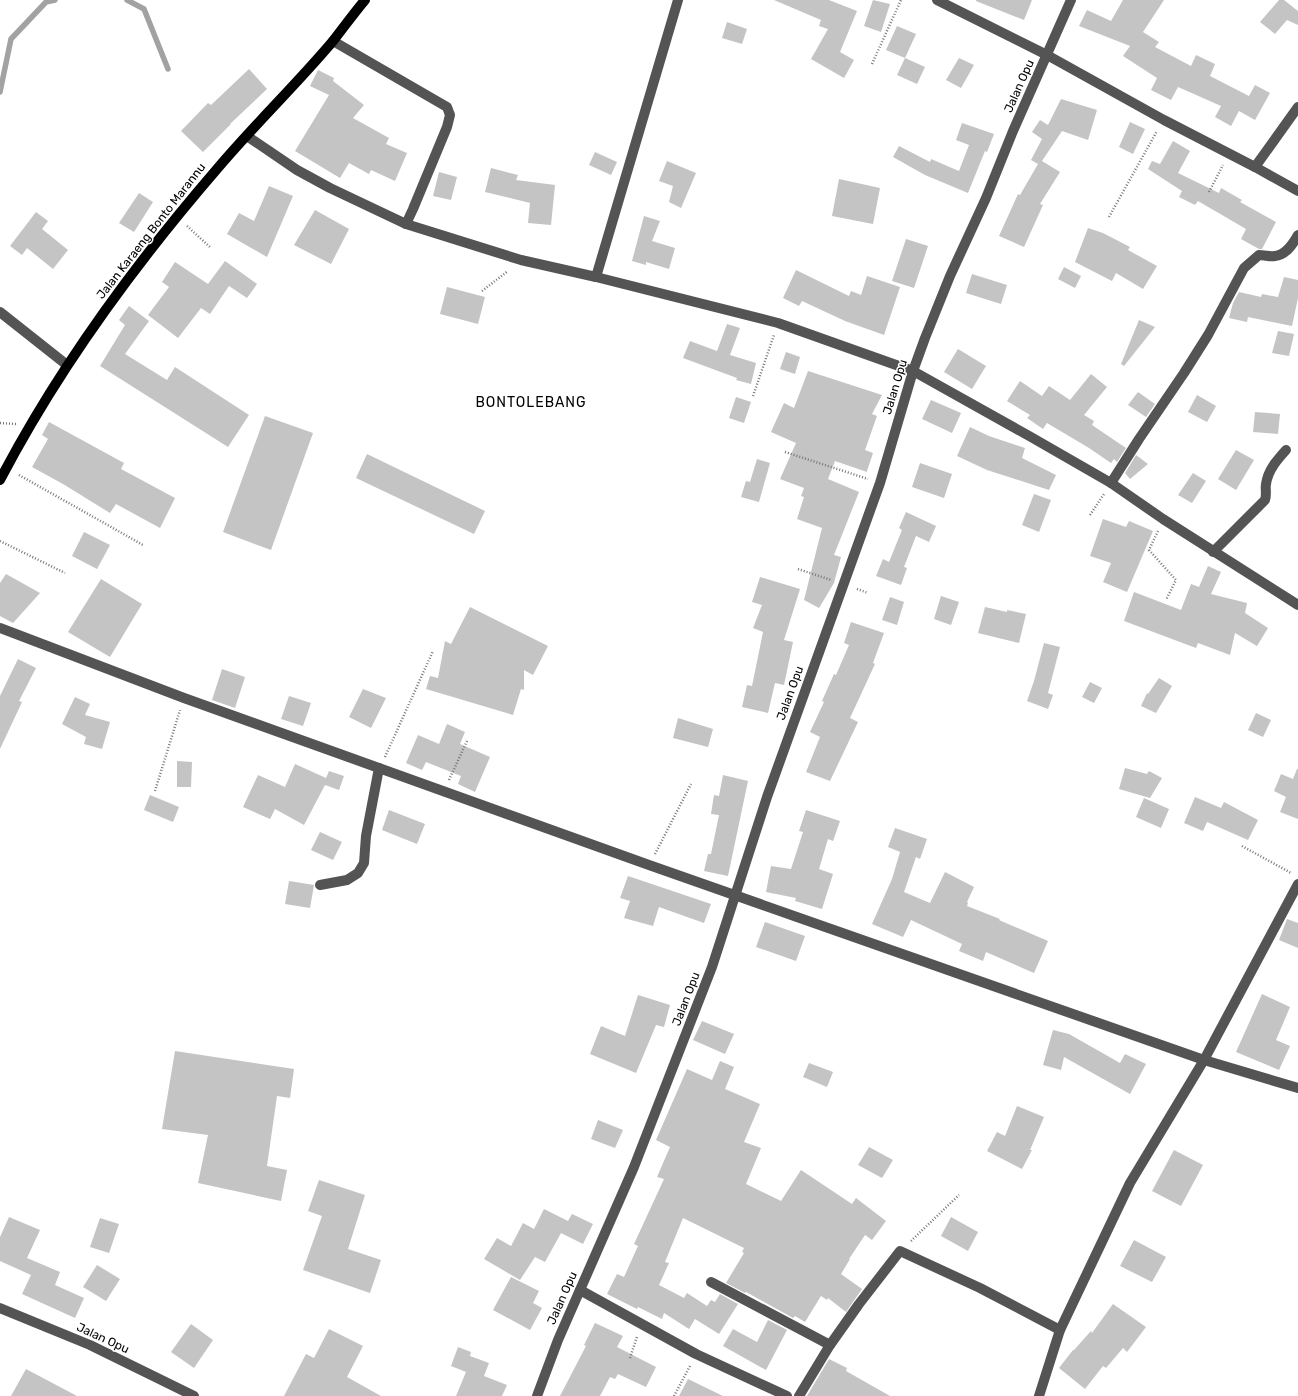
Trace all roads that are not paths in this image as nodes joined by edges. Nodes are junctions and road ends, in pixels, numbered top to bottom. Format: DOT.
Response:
graph roads {
  1 [pos="365,0"];
  2 [pos="678,0"];
  3 [pos="937,0"];
  4 [pos="1071,0"];
  5 [pos="333,41"];
  6 [pos="1047,54"];
  7 [pos="1298,107"];
  8 [pos="247,136"];
  9 [pos="1255,167"];
  10 [pos="1298,191"];
  11 [pos="406,224"];
  12 [pos="1298,235"];
  13 [pos="596,277"];
  14 [pos="0,312"];
  15 [pos="68,365"];
  16 [pos="913,371"];
  17 [pos="1286,450"];
  18 [pos="0,480"];
  19 [pos="1111,483"];
  20 [pos="1213,552"];
  21 [pos="1298,605"];
  22 [pos="0,628"];
  23 [pos="379,768"];
  24 [pos="1298,884"];
  25 [pos="320,885"];
  26 [pos="736,894"];
  27 [pos="1204,1060"];
  28 [pos="1298,1088"];
  29 [pos="711,1282"];
  30 [pos="580,1290"];
  31 [pos="0,1308"];
  32 [pos="1060,1330"];
  33 [pos="830,1345"];
  34 [pos="194,1396"];
  35 [pos="537,1396"];
  36 [pos="787,1396"];
  37 [pos="799,1396"];
  38 [pos="1039,1396"];
  1 -- 5 [label="main road, Jalan Karaeng Bonto Marannu"];
  2 -- 13 [label="street"];
  3 -- 6 [label="street"];
  4 -- 6 [label="street, Jalan Opu"];
  5 -- 8 [label="main road, Jalan Karaeng Bonto Marannu"];
  5 -- 11 [label="street"];
  6 -- 9 [label="street"];
  6 -- 16 [label="street, Jalan Opu"];
  7 -- 9 [label="street"];
  8 -- 11 [label="street"];
  8 -- 15 [label="main road, Jalan Karaeng Bonto Marannu"];
  9 -- 10 [label="street"];
  11 -- 13 [label="street"];
  12 -- 19 [label="street"];
  13 -- 16 [label="street"];
  14 -- 15 [label="street"];
  15 -- 18 [label="main road, Jalan Karaeng Bonto Marannu"];
  16 -- 19 [label="street"];
  16 -- 26 [label="street, Jalan Opu"];
  17 -- 20 [label="street"];
  19 -- 20 [label="street"];
  20 -- 21 [label="street"];
  22 -- 23 [label="street"];
  23 -- 25 [label="street"];
  23 -- 26 [label="street"];
  24 -- 27 [label="street"];
  26 -- 27 [label="street"];
  26 -- 30 [label="street, Jalan Opu"];
  27 -- 28 [label="street"];
  27 -- 32 [label="street"];
  29 -- 33 [label="street"];
  30 -- 35 [label="street, Jalan Opu"];
  30 -- 36 [label="street"];
  31 -- 34 [label="street, Jalan Opu"];
  32 -- 33 [label="street"];
  32 -- 38 [label="street"];
  33 -- 37 [label="street"];
}
